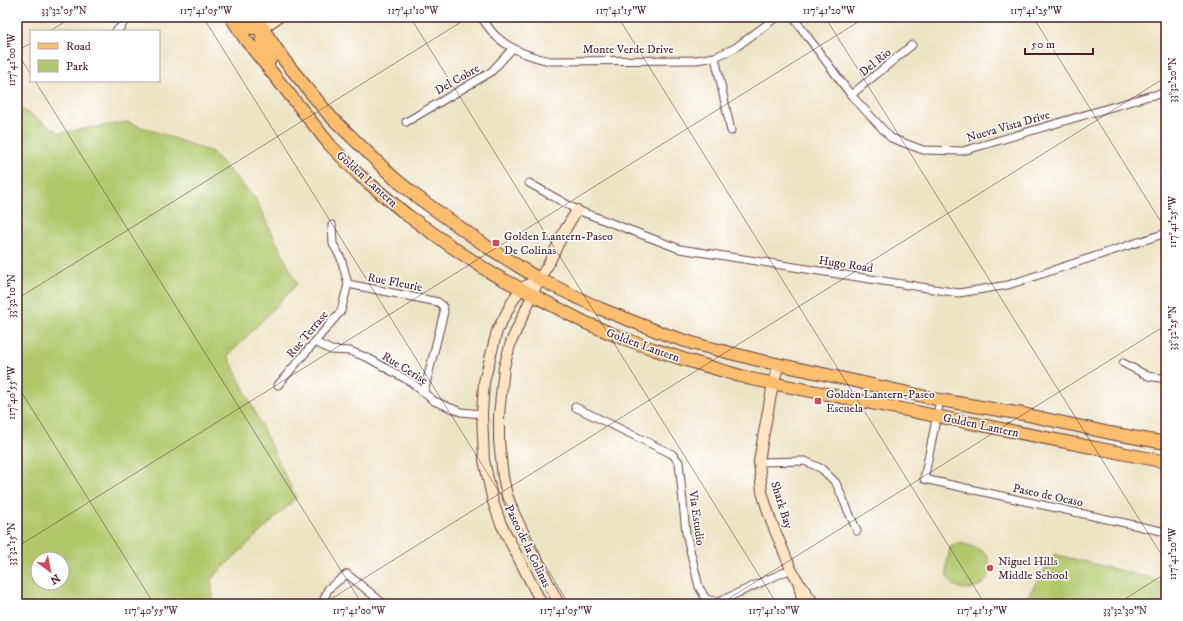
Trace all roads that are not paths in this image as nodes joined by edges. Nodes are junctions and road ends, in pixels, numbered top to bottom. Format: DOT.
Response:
graph roads {
  1 [pos="125,17"];
  2 [pos="231,17"];
  3 [pos="240,17"];
  4 [pos="255,17"];
  5 [pos="279,17"];
  6 [pos="482,17"];
  7 [pos="777,17"];
  8 [pos="793,17"];
  9 [pos="263,28"];
  10 [pos="117,30"];
  11 [pos="912,46"];
  12 [pos="513,48"];
  13 [pos="715,57"];
  14 [pos="1166,93"];
  15 [pos="851,95"];
  16 [pos="297,103"];
  17 [pos="406,122"];
  18 [pos="731,131"];
  19 [pos="530,182"];
  20 [pos="577,210"];
  21 [pos="332,225"];
  22 [pos="1166,233"];
  23 [pos="539,279"];
  24 [pos="348,284"];
  25 [pos="520,289"];
  26 [pos="532,296"];
  27 [pos="315,342"];
  28 [pos="1123,363"];
  29 [pos="779,364"];
  30 [pos="1166,379"];
  31 [pos="773,384"];
  32 [pos="278,385"];
  33 [pos="424,392"];
  34 [pos="940,400"];
  35 [pos="575,407"];
  36 [pos="482,414"];
  37 [pos="499,415"];
  38 [pos="936,415"];
  39 [pos="1166,442"];
  40 [pos="1166,454"];
  41 [pos="1131,455"];
  42 [pos="759,462"];
  43 [pos="1166,462"];
  44 [pos="857,531"];
  45 [pos="1166,532"];
  46 [pos="791,569"];
  47 [pos="799,583"];
  48 [pos="322,604"];
  49 [pos="384,604"];
  50 [pos="542,604"];
  51 [pos="559,604"];
  52 [pos="803,604"];
  53 [pos="813,604"];
  1 -- 10 [label="street"];
  2 -- 16 [label="main road, Golden Lantern"];
  3 -- 9 [label="main road"];
  4 -- 9 [label="main road, Golden Lantern"];
  5 -- 9 [label="main road"];
  6 -- 12 [label="street, Monte Verde Drive"];
  7 -- 13 [label="street, Monte Verde Drive"];
  8 -- 15 [label="street, Nueva Vista Drive"];
  9 -- 16 [label="main road"];
  9 -- 23 [label="main road, Golden Lantern"];
  11 -- 15 [label="street, Del Rio"];
  12 -- 13 [label="street, Monte Verde Drive"];
  12 -- 17 [label="street, Del Cobre"];
  13 -- 18 [label="street"];
  14 -- 15 [label="street, Nueva Vista Drive"];
  16 -- 25 [label="main road, Golden Lantern"];
  19 -- 20 [label="street, Hugo Road"];
  20 -- 22 [label="street, Hugo Road"];
  20 -- 23 [label="main road, Paseo de la Colinas"];
  21 -- 24 [label="street, Rue Terrase"];
  23 -- 25 [label="main road, Paseo de la Colinas"];
  23 -- 26 [label="main road, Paseo de la Colinas"];
  23 -- 29 [label="main road, Golden Lantern"];
  24 -- 27 [label="street, Rue Terrase"];
  24 -- 33 [label="street, Rue Fleurie"];
  25 -- 26 [label="main road, Golden Lantern"];
  25 -- 36 [label="main road, Paseo de la Colinas"];
  26 -- 31 [label="main road, Golden Lantern"];
  26 -- 37 [label="main road, Paseo de la Colinas"];
  27 -- 32 [label="street, Rue Terrase"];
  27 -- 33 [label="street, Rue Cerise"];
  28 -- 30 [label="street"];
  29 -- 31 [label="main road, Shark Bay"];
  29 -- 34 [label="main road, Golden Lantern"];
  31 -- 38 [label="main road, Golden Lantern"];
  31 -- 42 [label="main road, Shark Bay"];
  33 -- 36 [label="street, Rue Cerise"];
  34 -- 38 [label="street"];
  34 -- 39 [label="main road, Golden Lantern"];
  35 -- 46 [label="street, Via Estudio"];
  36 -- 37 [label="main road"];
  36 -- 50 [label="main road, Paseo de la Colinas"];
  37 -- 51 [label="main road, Paseo de la Colinas"];
  38 -- 41 [label="main road, Golden Lantern"];
  38 -- 45 [label="street, Paseo de Ocaso"];
  40 -- 41 [label="main road"];
  41 -- 43 [label="main road, Golden Lantern"];
  42 -- 44 [label="street"];
  42 -- 46 [label="main road, Shark Bay"];
  46 -- 47 [label="main road, Shark Bay"];
  47 -- 52 [label="main road"];
  47 -- 53 [label="main road"];
  48 -- 49 [label="street"];
}
